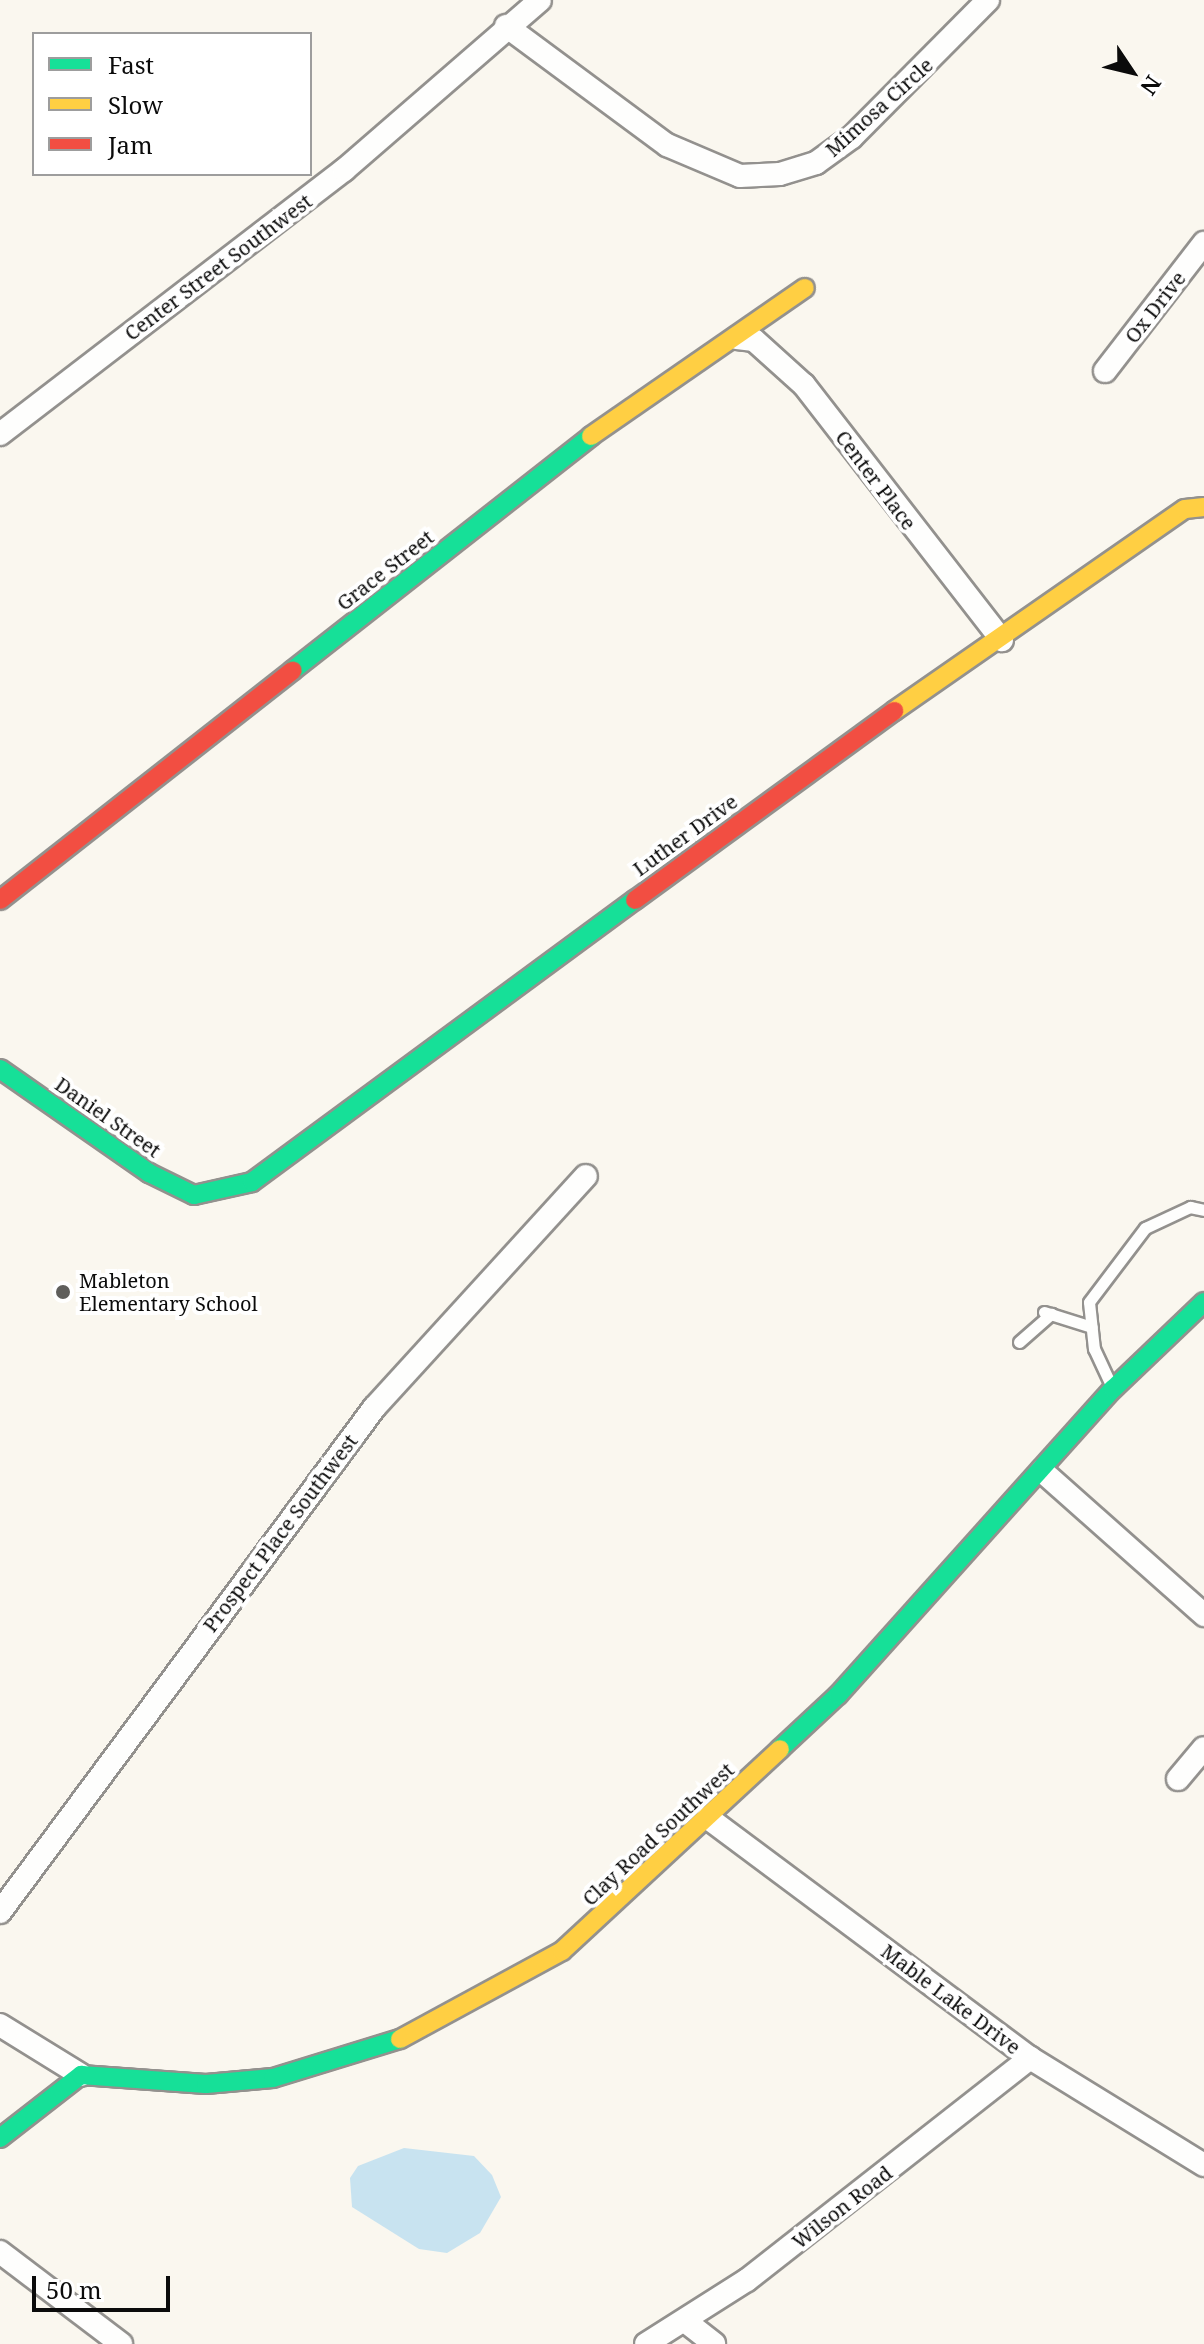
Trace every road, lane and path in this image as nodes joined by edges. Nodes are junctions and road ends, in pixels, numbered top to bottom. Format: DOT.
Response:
graph roads {
  1 [pos="540,0"];
  2 [pos="988,0"];
  3 [pos="506,26"];
  4 [pos="1204,243"];
  5 [pos="805,288"];
  6 [pos="737,338"];
  7 [pos="1105,371"];
  8 [pos="0,434"];
  9 [pos="1204,507"];
  10 [pos="1002,640"];
  11 [pos="0,900"];
  12 [pos="0,1069"];
  13 [pos="586,1176"];
  14 [pos="194,1195"];
  15 [pos="1204,1210"];
  16 [pos="1204,1302"];
  17 [pos="1092,1327"];
  18 [pos="1019,1342"];
  19 [pos="1113,1389"];
  20 [pos="1042,1471"];
  21 [pos="1204,1615"];
  22 [pos="1204,1748"];
  23 [pos="1178,1779"];
  24 [pos="708,1818"];
  25 [pos="0,1912"];
  26 [pos="0,2025"];
  27 [pos="1030,2058"];
  28 [pos="81,2075"];
  29 [pos="0,2138"];
  30 [pos="1204,2165"];
  31 [pos="0,2252"];
  32 [pos="685,2321"];
  33 [pos="121,2344"];
  34 [pos="646,2344"];
  35 [pos="714,2344"];
  1 -- 3 [label="street, Center Street Southwest"];
  2 -- 3 [label="street, Mimosa Circle"];
  3 -- 8 [label="street, Center Street Southwest"];
  4 -- 7 [label="street, Ox Drive"];
  5 -- 6 [label="street, Grace Street"];
  6 -- 10 [label="street, Center Place"];
  6 -- 11 [label="street, Grace Street"];
  9 -- 10 [label="street, Luther Drive"];
  10 -- 14 [label="street, Luther Drive"];
  12 -- 14 [label="street, Daniel Street"];
  13 -- 25 [label="street, Prospect Place Southwest"];
  15 -- 17 [label="lane"];
  16 -- 19 [label="street, Clay Road Southwest"];
  17 -- 18 [label="lane"];
  17 -- 19 [label="lane"];
  19 -- 20 [label="street, Clay Road Southwest"];
  20 -- 21 [label="street"];
  20 -- 24 [label="street, Clay Road Southwest"];
  22 -- 23 [label="street"];
  24 -- 27 [label="street, Mable Lake Drive"];
  24 -- 28 [label="street, Clay Road Southwest"];
  26 -- 28 [label="street"];
  27 -- 30 [label="street, Mable Lake Drive"];
  27 -- 32 [label="street, Wilson Road"];
  28 -- 29 [label="street"];
  31 -- 33 [label="street"];
  32 -- 34 [label="street, Wilson Road"];
  32 -- 35 [label="street"];
}
